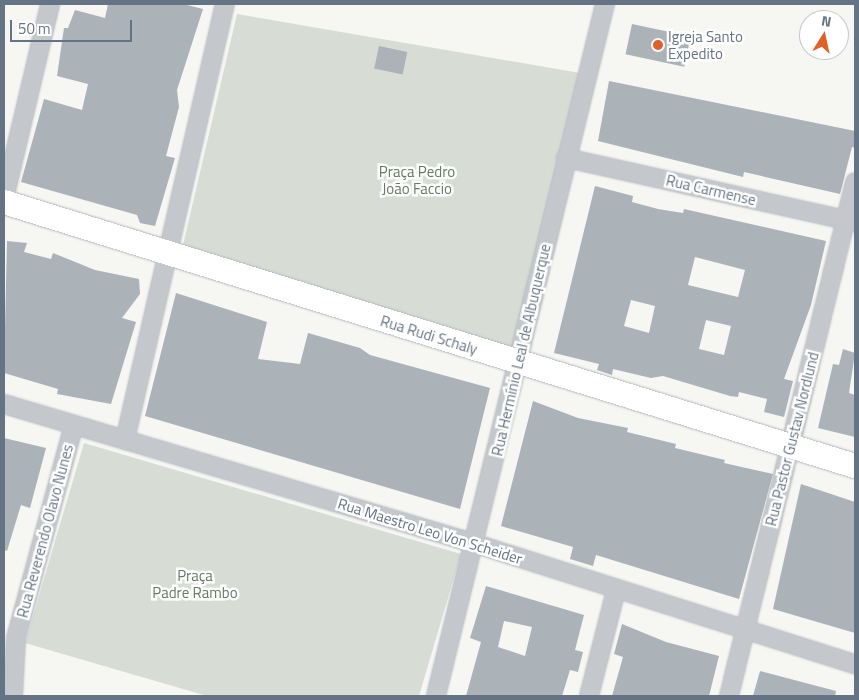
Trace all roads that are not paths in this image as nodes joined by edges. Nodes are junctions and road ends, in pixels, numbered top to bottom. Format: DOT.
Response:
graph roads {
  1 [pos="50,4"];
  2 [pos="225,4"];
  3 [pos="606,4"];
  4 [pos="566,158"];
  5 [pos="855,182"];
  6 [pos="4,201"];
  7 [pos="851,222"];
  8 [pos="167,254"];
  9 [pos="519,362"];
  10 [pos="4,404"];
  11 [pos="74,425"];
  12 [pos="125,440"];
  13 [pos="791,445"];
  14 [pos="855,466"];
  15 [pos="476,544"];
  16 [pos="616,590"];
  17 [pos="745,631"];
  18 [pos="855,664"];
  19 [pos="13,696"];
  20 [pos="436,696"];
  21 [pos="589,696"];
  22 [pos="729,696"];
  1 -- 6 [label="street"];
  2 -- 8 [label="street"];
  3 -- 4 [label="street, Rua Hermínio Leal de Albuquerque"];
  4 -- 7 [label="street, Rua Carmense"];
  4 -- 9 [label="street, Rua Hermínio Leal de Albuquerque"];
  5 -- 7 [label="street, Rua Pastor Gustav Nordlund"];
  6 -- 8 [label="street, Rua Rudi Schaly"];
  7 -- 13 [label="street, Rua Pastor Gustav Nordlund"];
  8 -- 9 [label="street, Rua Rudi Schaly"];
  8 -- 12 [label="street"];
  9 -- 13 [label="street, Rua Rudi Schaly"];
  9 -- 15 [label="street, Rua Hermínio Leal de Albuquerque"];
  10 -- 11 [label="street, Rua Maestro Leo Von Scheider"];
  11 -- 12 [label="street, Rua Maestro Leo Von Scheider"];
  11 -- 19 [label="street, Rua Reverendo Olavo Nunes"];
  12 -- 15 [label="street, Rua Maestro Leo Von Scheider"];
  13 -- 14 [label="street, Rua Rudi Schaly"];
  13 -- 17 [label="street, Rua Pastor Gustav Nordlund"];
  15 -- 16 [label="street, Rua Maestro Leo Von Scheider"];
  15 -- 20 [label="street, Rua Hermínio Leal de Albuquerque"];
  16 -- 17 [label="street, Rua Maestro Leo Von Scheider"];
  16 -- 21 [label="street"];
  17 -- 18 [label="street, Rua Maestro Leo Von Scheider"];
  17 -- 22 [label="street, Rua Pastor Gustav Nordlund"];
}
